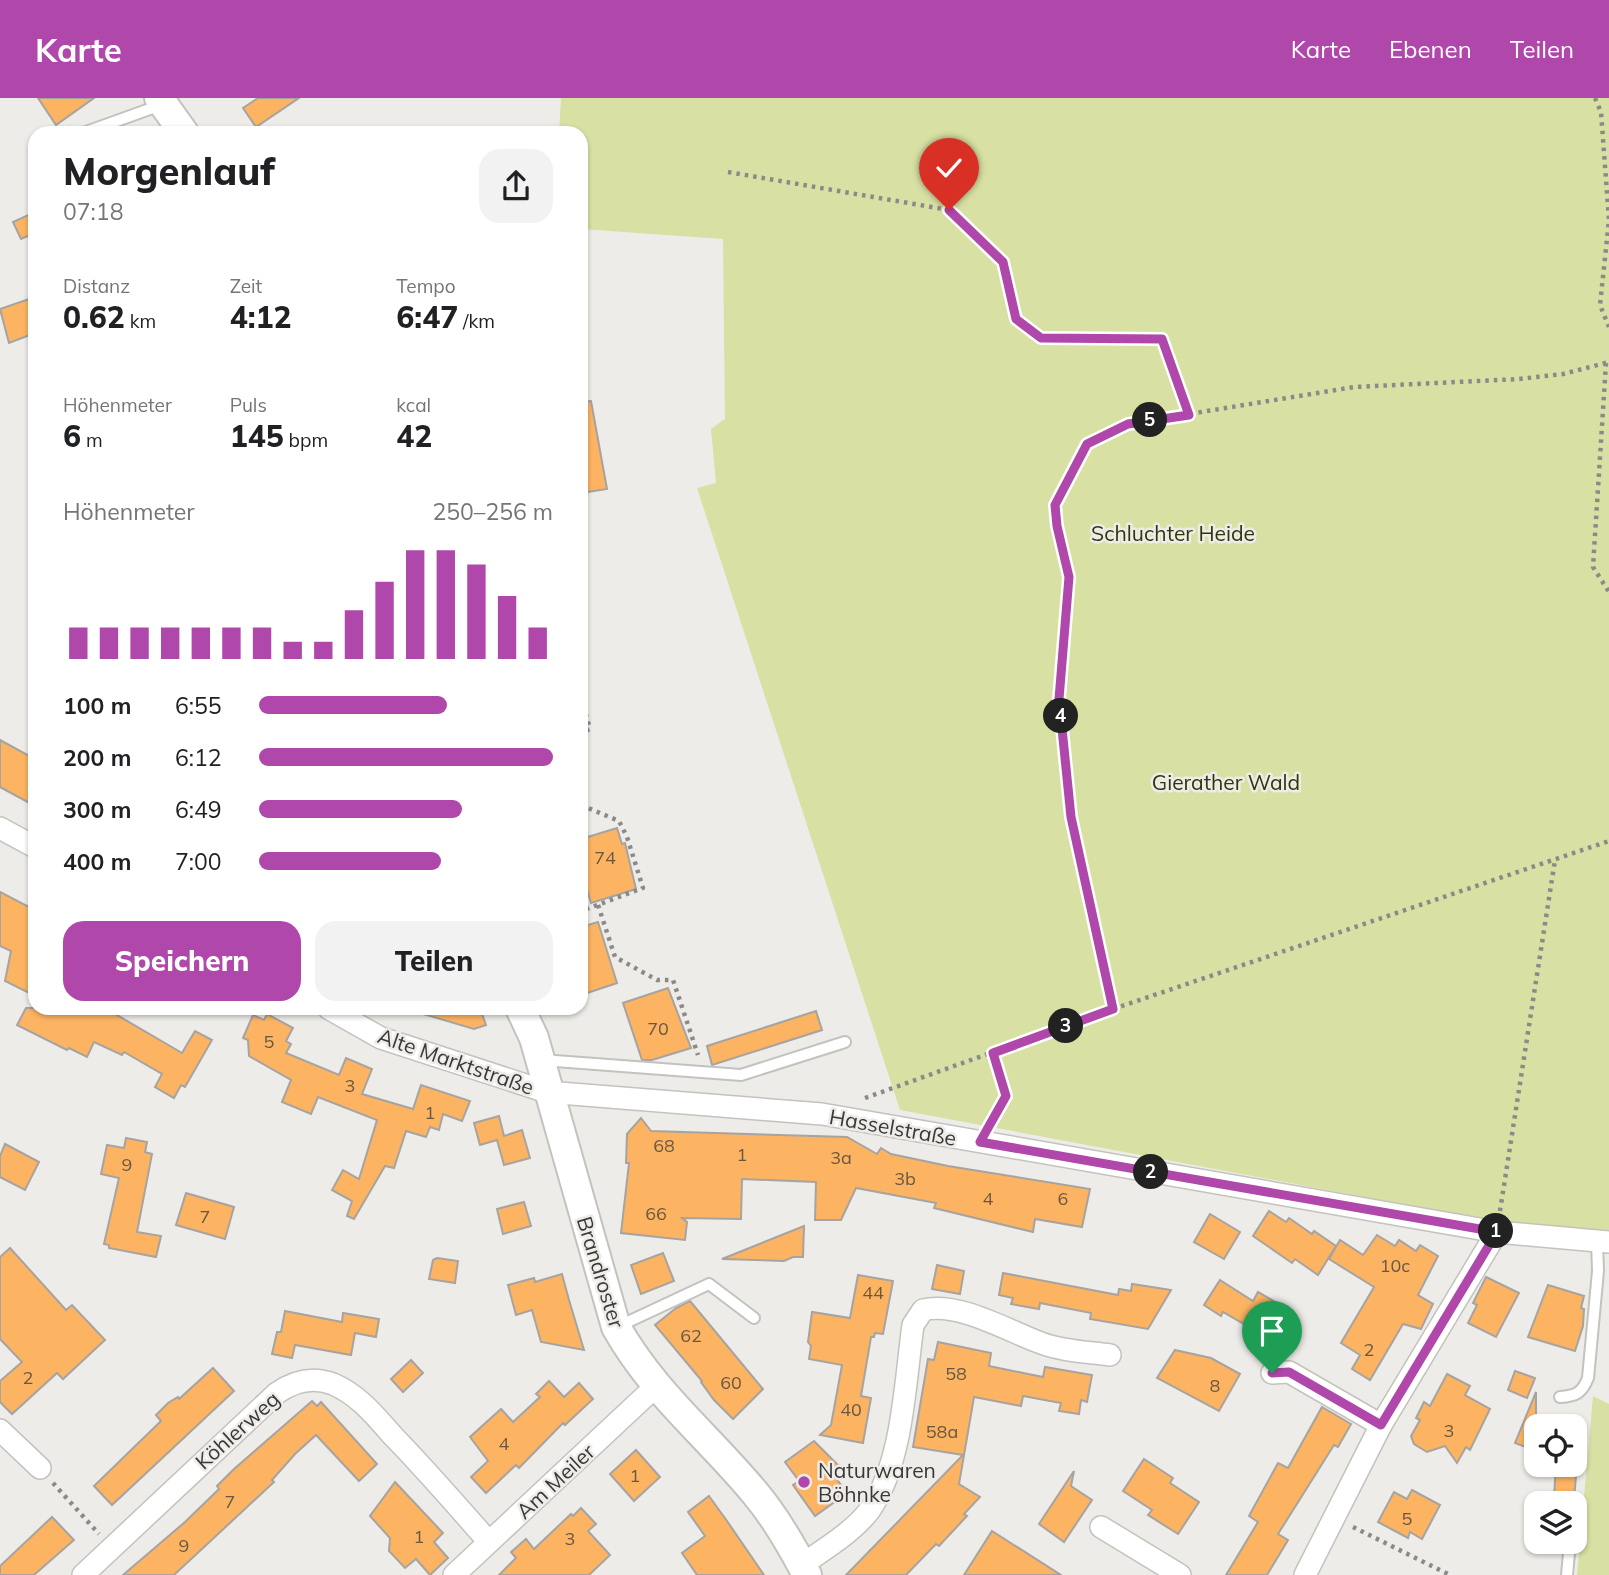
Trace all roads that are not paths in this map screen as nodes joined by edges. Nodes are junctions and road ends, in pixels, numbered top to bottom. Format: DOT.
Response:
graph roads {
  1 [pos="161,101"];
  2 [pos="100,126"];
  3 [pos="179,126"];
  4 [pos="0,828"];
  5 [pos="28,843"];
  6 [pos="341,1015"];
  7 [pos="523,1015"];
  8 [pos="845,1042"];
  9 [pos="539,1060"];
  10 [pos="548,1092"];
  11 [pos="1497,1232"];
  12 [pos="1603,1241"];
  13 [pos="754,1318"];
  14 [pos="616,1327"];
  15 [pos="1110,1355"];
  16 [pos="1272,1373"];
  17 [pos="656,1387"];
  18 [pos="1560,1397"];
  19 [pos="1381,1425"];
  20 [pos="0,1430"];
  21 [pos="40,1468"];
  22 [pos="1101,1527"];
  23 [pos="489,1542"];
  24 [pos="1569,1554"];
  25 [pos="805,1570"];
  26 [pos="83,1575"];
  27 [pos="454,1575"];
  28 [pos="1180,1575"];
  29 [pos="1305,1575"];
  30 [pos="1567,1575"];
  1 -- 2 [label="lane"];
  1 -- 3 [label="street"];
  4 -- 5 [label="street"];
  6 -- 10 [label="street, Alte Marktstraße"];
  7 -- 9 [label="street, Brandroster"];
  8 -- 9 [label="lane"];
  9 -- 10 [label="street, Brandroster"];
  10 -- 11 [label="street, Hasselstraße"];
  10 -- 14 [label="street, Brandroster"];
  11 -- 12 [label="street, Hasselstraße"];
  11 -- 19 [label="street"];
  12 -- 18 [label="lane"];
  13 -- 14 [label="lane"];
  14 -- 17 [label="street, Brandroster"];
  15 -- 25 [label="street, Brandroster"];
  16 -- 19 [label="street"];
  17 -- 23 [label="street, Am Meiler"];
  17 -- 25 [label="street, Brandroster"];
  19 -- 29 [label="street"];
  20 -- 21 [label="street"];
  22 -- 28 [label="street"];
  23 -- 26 [label="street, Köhlerweg"];
  23 -- 27 [label="street, Am Meiler"];
  24 -- 30 [label="lane"];
}
